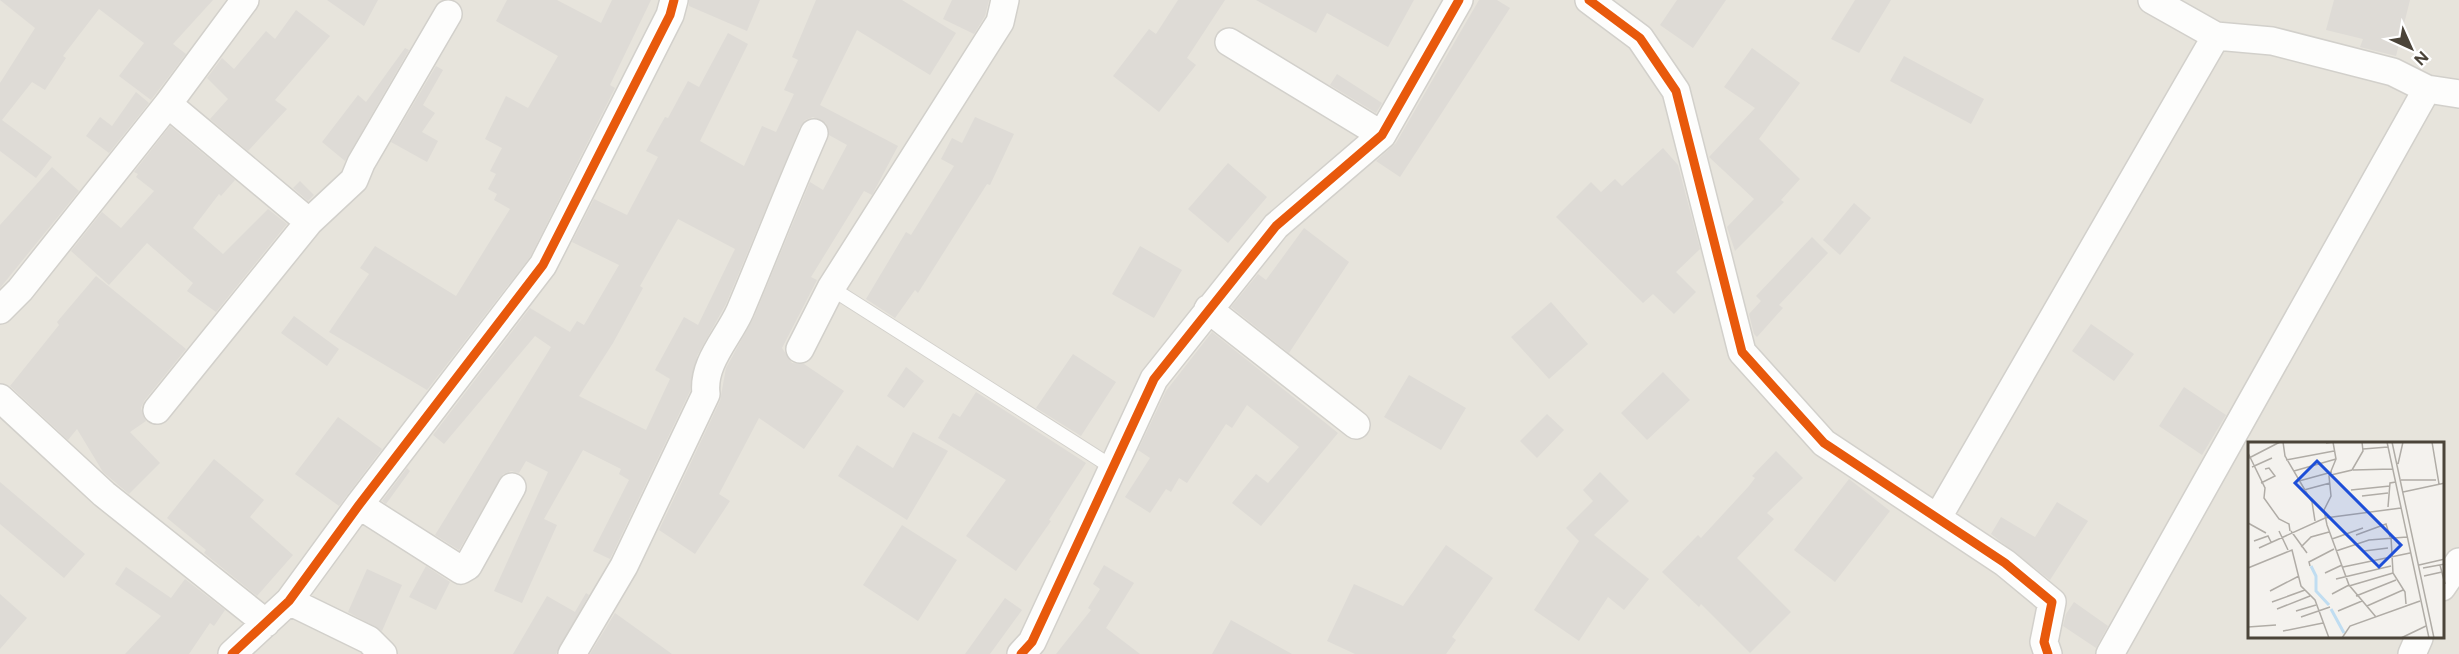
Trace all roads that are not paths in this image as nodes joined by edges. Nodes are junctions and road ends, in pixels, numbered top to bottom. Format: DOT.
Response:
graph roads {
  1 [pos="674,0"];
  2 [pos="1005,0"];
  3 [pos="1459,0"];
  4 [pos="1589,0"];
  5 [pos="2152,0"];
  6 [pos="242,1"];
  7 [pos="448,14"];
  8 [pos="2216,36"];
  9 [pos="1229,42"];
  10 [pos="2427,89"];
  11 [pos="2459,94"];
  12 [pos="168,104"];
  13 [pos="814,133"];
  14 [pos="1382,135"];
  15 [pos="309,222"];
  16 [pos="831,288"];
  17 [pos="1208,309"];
  18 [pos="0,310"];
  19 [pos="800,349"];
  20 [pos="0,398"];
  21 [pos="158,410"];
  22 [pos="1356,425"];
  23 [pos="1112,467"];
  24 [pos="512,488"];
  25 [pos="359,505"];
  26 [pos="1938,517"];
  27 [pos="2459,562"];
  28 [pos="2444,584"];
  29 [pos="289,601"];
  30 [pos="266,623"];
  31 [pos="2419,639"];
  32 [pos="2043,650"];
  33 [pos="232,654"];
  34 [pos="383,654"];
  35 [pos="572,654"];
  36 [pos="1021,654"];
  37 [pos="2110,654"];
  38 [pos="2412,654"];
  1 -- 25 [label="street"];
  2 -- 16 [label="street"];
  3 -- 14 [label="street"];
  4 -- 26 [label="street"];
  5 -- 8 [label="street"];
  6 -- 12 [label="street"];
  7 -- 15 [label="street"];
  8 -- 10 [label="street"];
  8 -- 26 [label="street"];
  9 -- 14 [label="street"];
  10 -- 11 [label="street"];
  10 -- 37 [label="street"];
  12 -- 15 [label="street"];
  12 -- 18 [label="street"];
  13 -- 35 [label="street"];
  14 -- 17 [label="street"];
  15 -- 21 [label="street"];
  16 -- 19 [label="street"];
  16 -- 23 [label="lane"];
  17 -- 22 [label="street"];
  17 -- 23 [label="street"];
  20 -- 30 [label="street"];
  23 -- 36 [label="street"];
  24 -- 25 [label="street"];
  25 -- 29 [label="street"];
  26 -- 32 [label="street"];
  27 -- 28 [label="street"];
  29 -- 30 [label="street"];
  29 -- 34 [label="street"];
  30 -- 33 [label="street"];
  31 -- 38 [label="street"];
}
